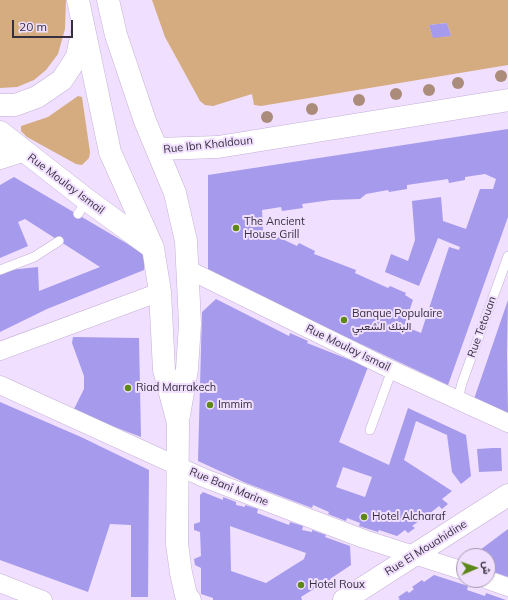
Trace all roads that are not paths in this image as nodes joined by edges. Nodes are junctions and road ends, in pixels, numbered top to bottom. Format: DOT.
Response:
graph roads {
  1 [pos="78,0"];
  2 [pos="108,0"];
  3 [pos="83,24"];
  4 [pos="508,100"];
  5 [pos="0,105"];
  6 [pos="0,132"];
  7 [pos="158,149"];
  8 [pos="22,151"];
  9 [pos="0,158"];
  10 [pos="59,241"];
  11 [pos="152,248"];
  12 [pos="508,256"];
  13 [pos="0,270"];
  14 [pos="189,270"];
  15 [pos="160,292"];
  16 [pos="0,351"];
  17 [pos="392,370"];
  18 [pos="0,386"];
  19 [pos="458,399"];
  20 [pos="178,423"];
  21 [pos="508,423"];
  22 [pos="370,430"];
  23 [pos="177,466"];
  24 [pos="508,495"];
  25 [pos="415,554"];
  26 [pos="456,568"];
  27 [pos="496,583"];
  28 [pos="0,584"];
  29 [pos="508,587"];
  30 [pos="179,599"];
  31 [pos="43,600"];
  32 [pos="344,600"];
  1 -- 3 [label="main road"];
  2 -- 7 [label="main road"];
  3 -- 5 [label="main road"];
  3 -- 11 [label="main road"];
  4 -- 7 [label="main road, Rue Ibn Khaldoun"];
  6 -- 8 [label="main road, Rue Moulay Ismail"];
  7 -- 14 [label="main road, Rue Ibn Khaldoun"];
  8 -- 9 [label="main road"];
  8 -- 11 [label="main road, Rue Moulay Ismail"];
  10 -- 13 [label="lane"];
  11 -- 15 [label="main road"];
  12 -- 19 [label="lane, Rue Tetouan"];
  14 -- 17 [label="street, Rue Moulay Ismail"];
  14 -- 20 [label="main road, Rue Ibn Khaldoun"];
  15 -- 16 [label="street"];
  15 -- 20 [label="main road"];
  17 -- 19 [label="street, Rue Moulay Ismail"];
  17 -- 22 [label="lane"];
  18 -- 23 [label="street, Rue Bani Marine"];
  19 -- 21 [label="street, Rue Moulay Ismail"];
  20 -- 23 [label="main road"];
  23 -- 25 [label="street, Rue Bani Marine"];
  23 -- 30 [label="main road"];
  24 -- 25 [label="main road, Rue El Mouahidine"];
  25 -- 26 [label="street, Rue Bani Marine"];
  25 -- 32 [label="main road, Rue El Mouahidine"];
  27 -- 29 [label="street"];
  28 -- 31 [label="street"];
}
